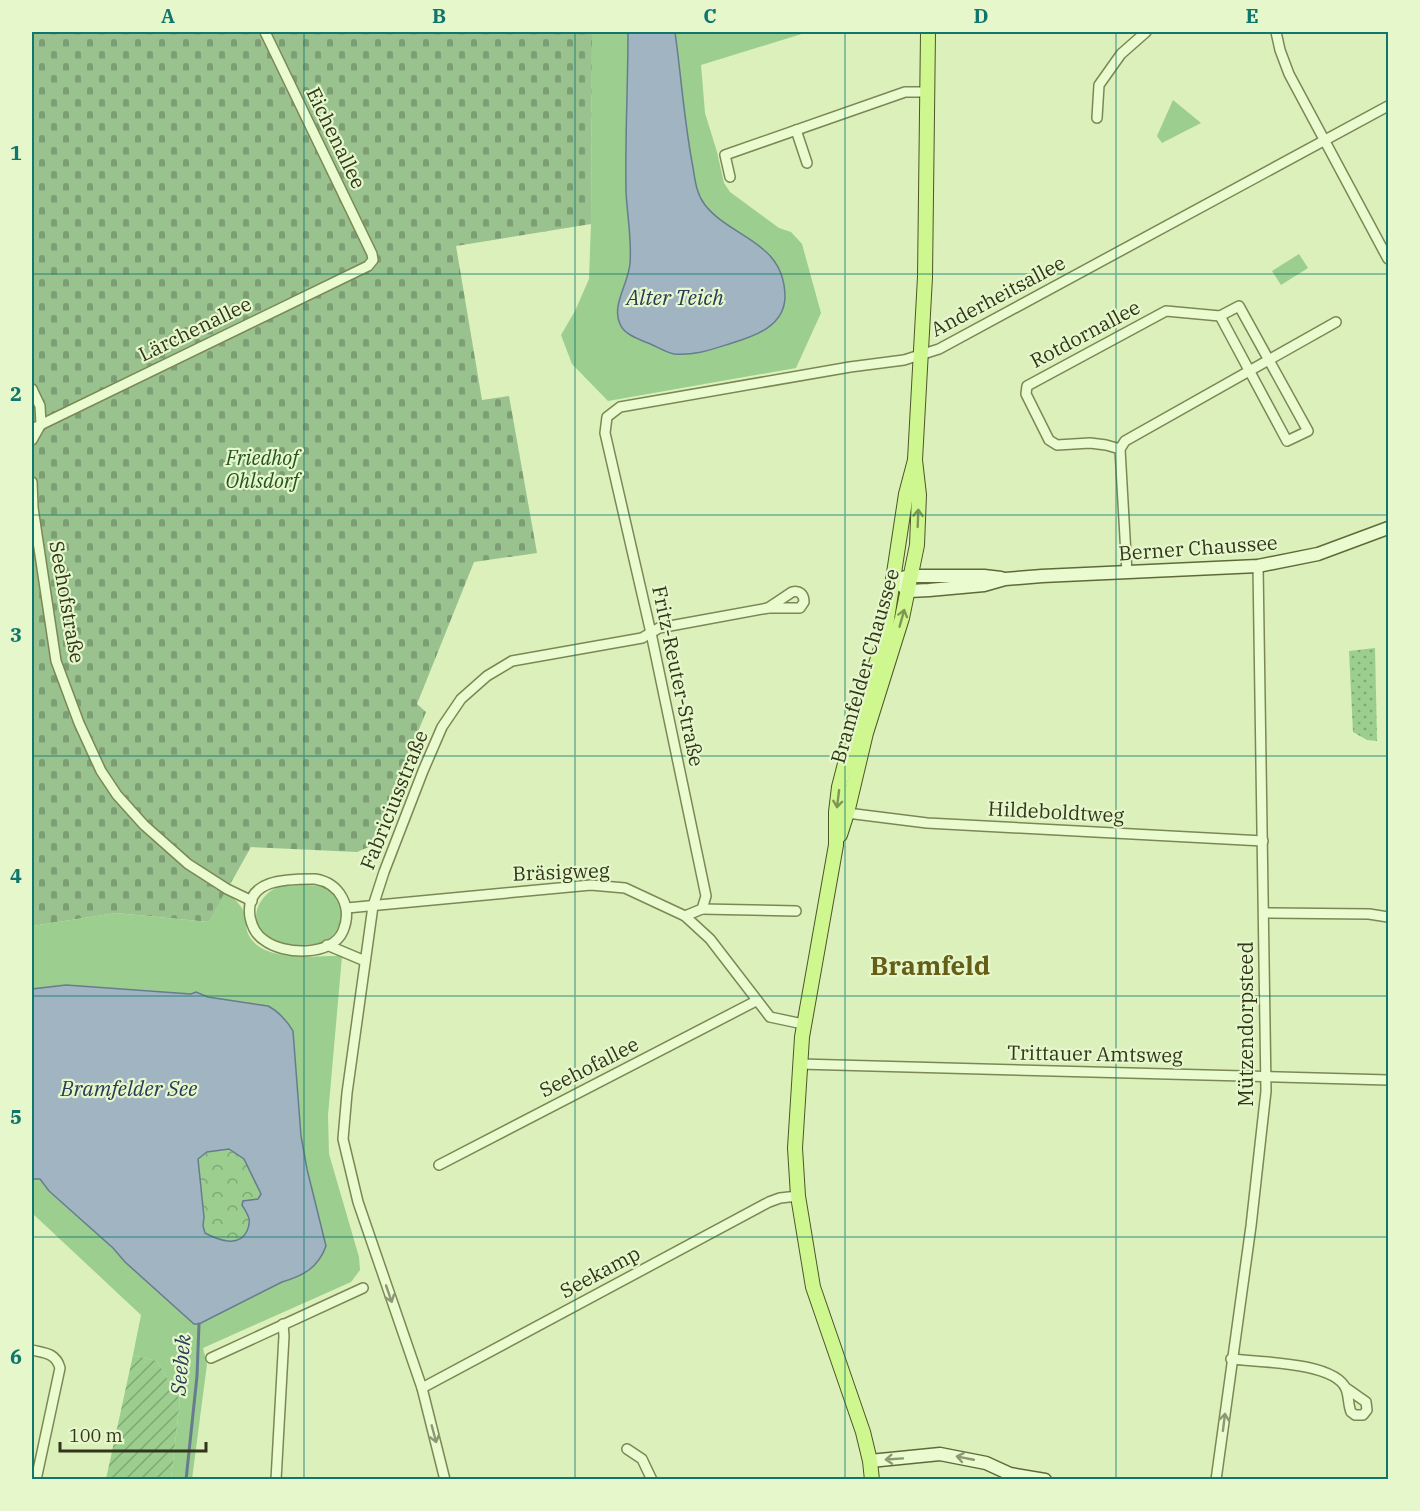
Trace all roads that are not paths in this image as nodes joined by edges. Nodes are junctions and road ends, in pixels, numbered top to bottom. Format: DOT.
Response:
graph roads {
  1 [pos="266,32"];
  2 [pos="928,32"];
  3 [pos="1146,32"];
  4 [pos="1276,32"];
  5 [pos="927,92"];
  6 [pos="1389,106"];
  7 [pos="1096,118"];
  8 [pos="796,130"];
  9 [pos="1323,141"];
  10 [pos="807,163"];
  11 [pos="730,177"];
  12 [pos="373,260"];
  13 [pos="1389,260"];
  14 [pos="1220,316"];
  15 [pos="1336,322"];
  16 [pos="921,355"];
  17 [pos="1270,360"];
  18 [pos="1250,371"];
  19 [pos="32,389"];
  20 [pos="41,424"];
  21 [pos="32,429"];
  22 [pos="605,433"];
  23 [pos="32,440"];
  24 [pos="1120,449"];
  25 [pos="915,460"];
  26 [pos="32,482"];
  27 [pos="1389,528"];
  28 [pos="1258,566"];
  29 [pos="1127,573"];
  30 [pos="912,576"];
  31 [pos="1005,579"];
  32 [pos="894,580"];
  33 [pos="909,591"];
  34 [pos="768,608"];
  35 [pos="651,633"];
  36 [pos="848,813"];
  37 [pos="1263,841"];
  38 [pos="836,845"];
  39 [pos="252,902"];
  40 [pos="373,906"];
  41 [pos="347,908"];
  42 [pos="702,909"];
  43 [pos="796,911"];
  44 [pos="1264,913"];
  45 [pos="685,915"];
  46 [pos="1389,917"];
  47 [pos="327,945"];
  48 [pos="365,961"];
  49 [pos="756,1001"];
  50 [pos="803,1024"];
  51 [pos="800,1064"];
  52 [pos="1267,1076"];
  53 [pos="1389,1080"];
  54 [pos="439,1165"];
  55 [pos="798,1196"];
  56 [pos="363,1288"];
  57 [pos="283,1324"];
  58 [pos="32,1350"];
  59 [pos="211,1358"];
  60 [pos="1231,1359"];
  61 [pos="422,1388"];
  62 [pos="1346,1388"];
  63 [pos="627,1449"];
  64 [pos="870,1461"];
  65 [pos="36,1479"];
  66 [pos="276,1479"];
  67 [pos="445,1479"];
  68 [pos="652,1479"];
  69 [pos="872,1479"];
  70 [pos="1045,1479"];
  71 [pos="1216,1479"];
  1 -- 12 [label="street, Eichenallee"];
  2 -- 5 [label="main road, Bramfelder Chaussee"];
  3 -- 7 [label="street"];
  4 -- 9 [label="street"];
  5 -- 8 [label="street"];
  5 -- 16 [label="main road, Bramfelder Chaussee"];
  6 -- 9 [label="street, Anderheitsallee"];
  8 -- 10 [label="street"];
  8 -- 11 [label="street"];
  9 -- 13 [label="street"];
  9 -- 16 [label="street, Anderheitsallee"];
  12 -- 20 [label="street, Lärchenallee"];
  14 -- 17 [label="street, Rotdornallee"];
  14 -- 18 [label="street, Rotdornallee"];
  14 -- 24 [label="street, Rotdornallee"];
  15 -- 17 [label="street"];
  16 -- 22 [label="street, Anderheitsallee"];
  16 -- 25 [label="main road, Bramfelder Chaussee"];
  17 -- 18 [label="street"];
  17 -- 18 [label="street, Rotdornallee"];
  18 -- 24 [label="street"];
  19 -- 20 [label="street"];
  20 -- 21 [label="street, Lärchenallee"];
  20 -- 23 [label="street"];
  22 -- 35 [label="street, Fritz-Reuter-Straße"];
  24 -- 29 [label="street"];
  30 -- 25 [label="main road, Bramfelder Chaussee, one-way"];
  25 -- 32 [label="main road, Bramfelder Chaussee"];
  26 -- 39 [label="street, Seehofstraße"];
  27 -- 28 [label="street, Berner Chaussee"];
  28 -- 29 [label="street, Berner Chaussee"];
  28 -- 37 [label="street, Mützendorpsteed"];
  29 -- 31 [label="street, Berner Chaussee"];
  30 -- 31 [label="street, Berner Chaussee"];
  30 -- 32 [label="street, Berner Chaussee"];
  30 -- 33 [label="main road, Bramfelder Chaussee"];
  31 -- 33 [label="street, Berner Chaussee"];
  32 -- 33 [label="street"];
  32 -- 38 [label="main road, Bramfelder Chaussee, one-way"];
  36 -- 33 [label="main road, Bramfelder Chaussee, one-way"];
  34 -- 35 [label="street, Fabriciusstraße"];
  35 -- 40 [label="street, Fabriciusstraße"];
  35 -- 42 [label="street, Fritz-Reuter-Straße"];
  36 -- 37 [label="street, Hildeboldtweg"];
  36 -- 38 [label="main road, Bramfelder Chaussee"];
  37 -- 44 [label="street, Mützendorpsteed"];
  38 -- 50 [label="main road, Bramfelder Chaussee"];
  39 -- 41 [label="street"];
  39 -- 47 [label="street"];
  40 -- 41 [label="street, Bräsigweg"];
  40 -- 45 [label="street, Bräsigweg"];
  40 -- 48 [label="street, Fabriciusstraße"];
  41 -- 47 [label="street"];
  42 -- 43 [label="street"];
  42 -- 45 [label="street"];
  44 -- 46 [label="street"];
  44 -- 52 [label="street, Mützendorpsteed"];
  45 -- 49 [label="street, Bräsigweg"];
  47 -- 48 [label="street"];
  48 -- 61 [label="street, Fabriciusstraße, one-way"];
  49 -- 50 [label="street, Bräsigweg"];
  49 -- 54 [label="street, Seehofallee"];
  50 -- 51 [label="main road, Bramfelder Chaussee"];
  51 -- 52 [label="street, Trittauer Amtsweg"];
  51 -- 55 [label="main road, Bramfelder Chaussee"];
  52 -- 53 [label="street, Trittauer Amtsweg"];
  52 -- 60 [label="street, Mützendorpsteed"];
  55 -- 61 [label="street, Seekamp"];
  55 -- 64 [label="main road, Bramfelder Chaussee"];
  56 -- 57 [label="street"];
  57 -- 59 [label="street"];
  57 -- 66 [label="street"];
  58 -- 65 [label="street"];
  60 -- 62 [label="street"];
  71 -- 60 [label="street, Mützendorpsteed, one-way"];
  61 -- 67 [label="street, one-way"];
  63 -- 68 [label="street"];
  64 -- 69 [label="main road, Bramfelder Chaussee"];
  70 -- 64 [label="street, one-way"];
}
